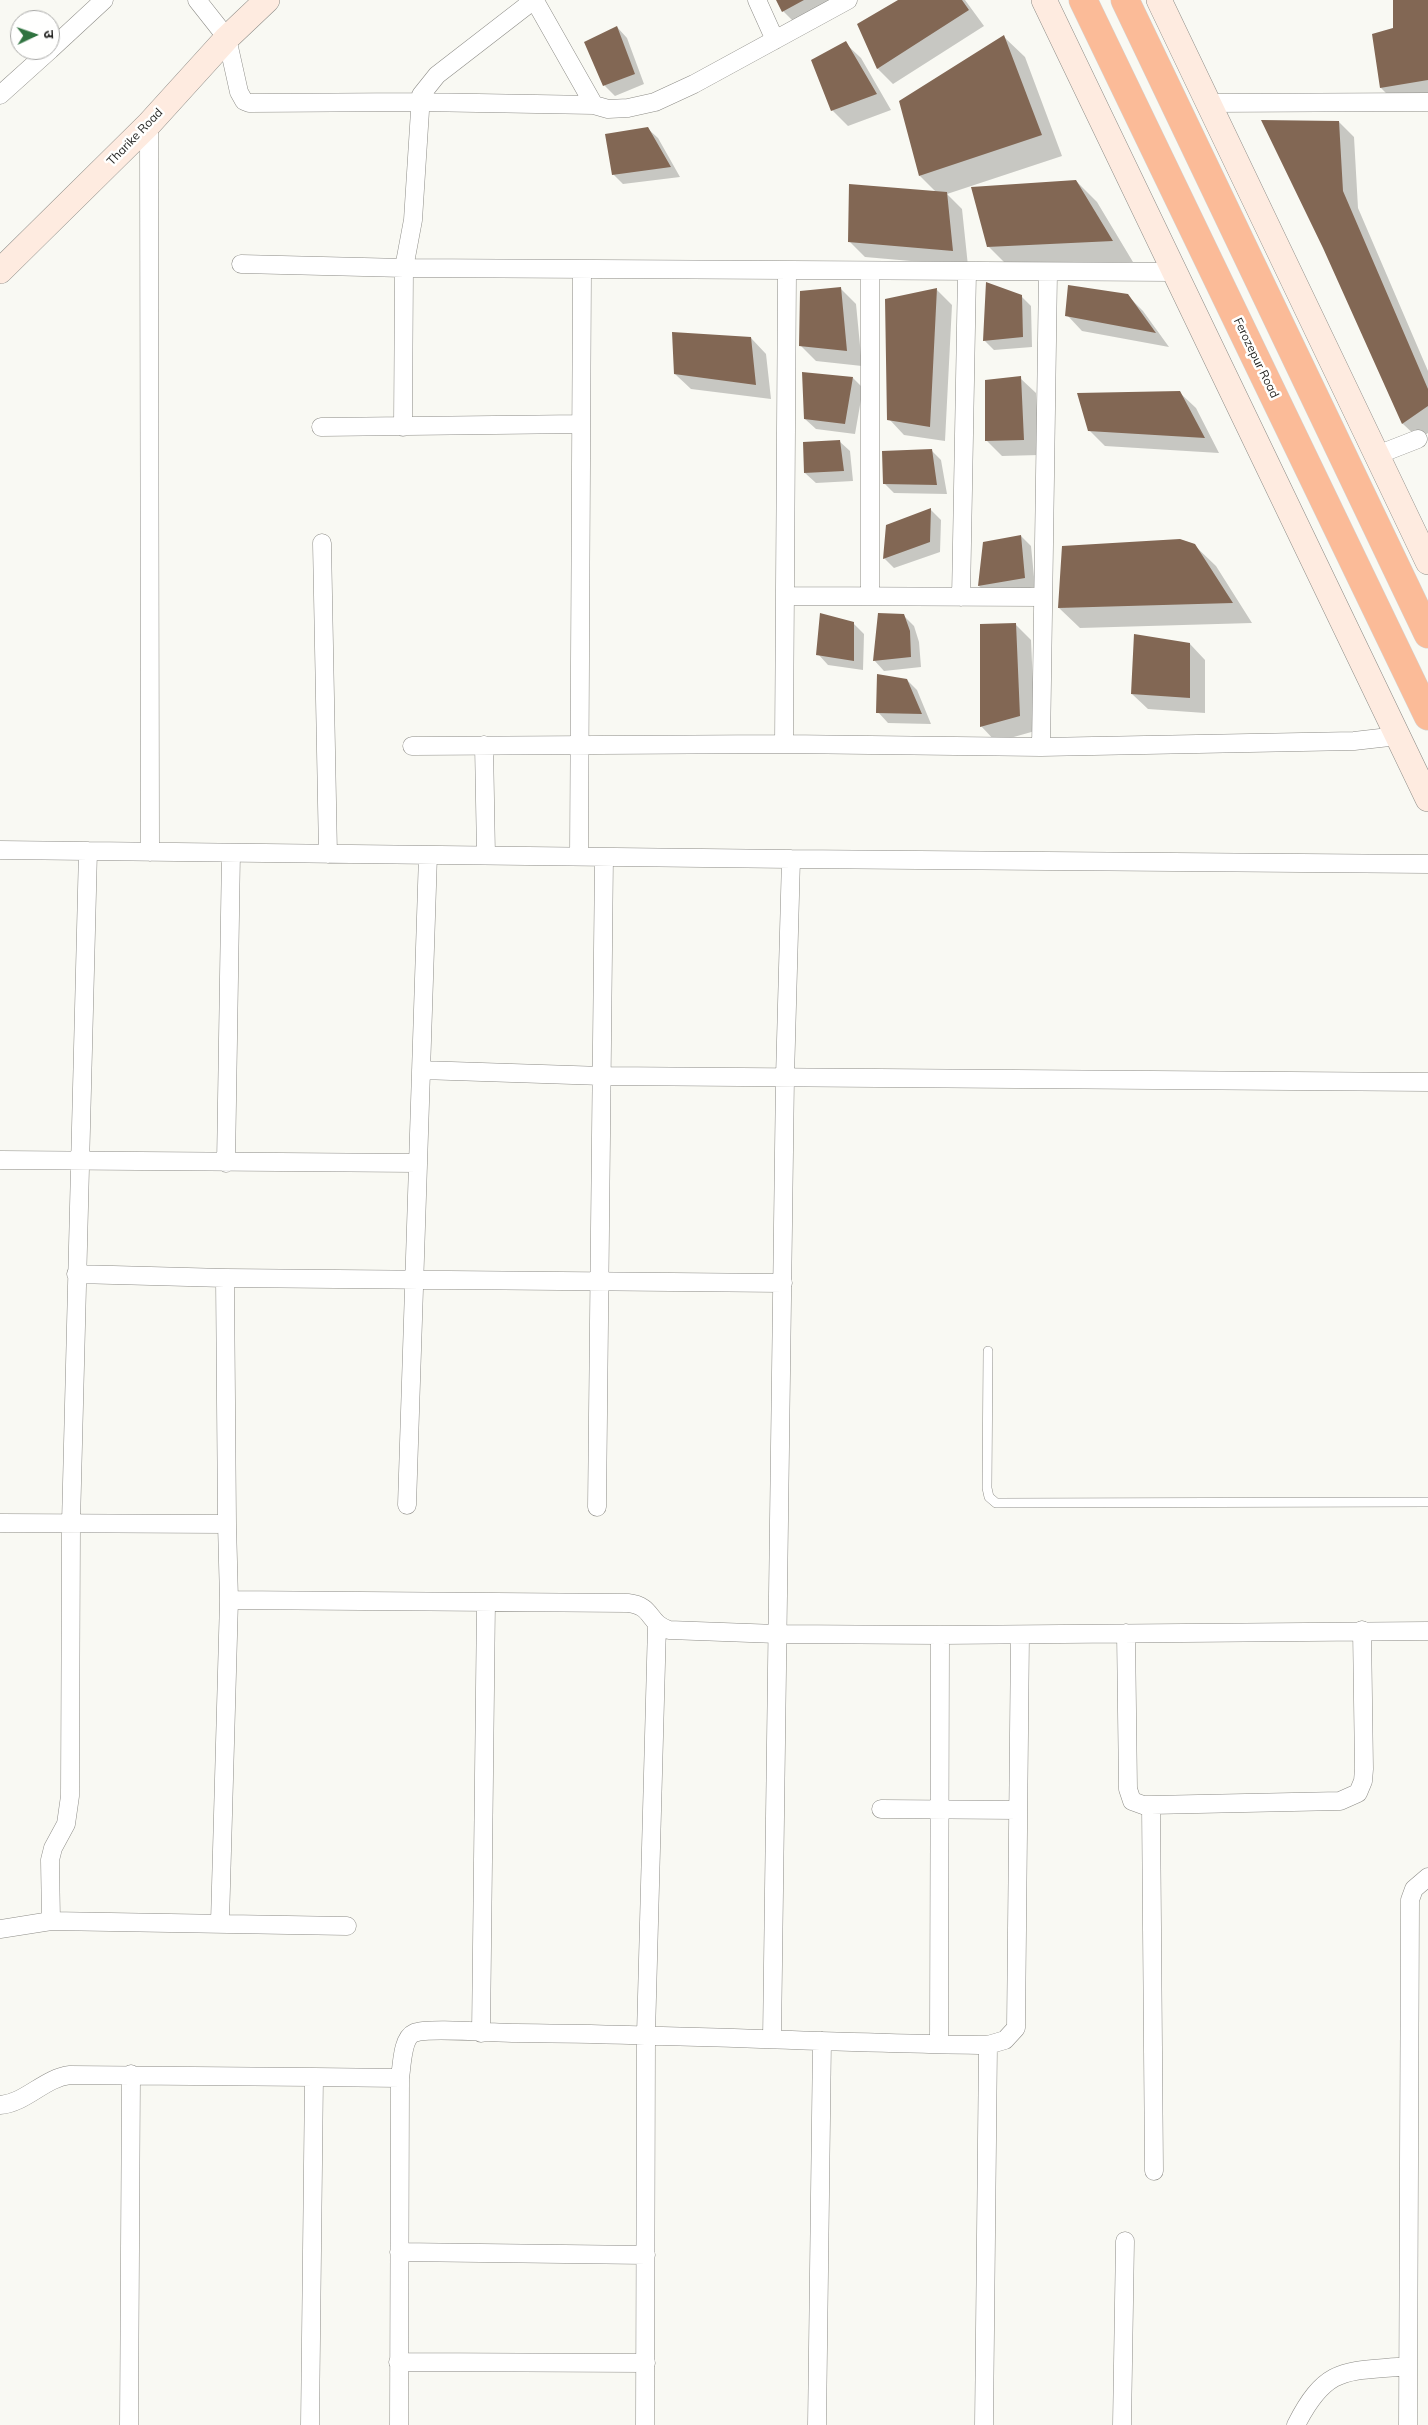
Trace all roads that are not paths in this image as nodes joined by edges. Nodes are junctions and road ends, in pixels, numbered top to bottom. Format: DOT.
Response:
graph roads {
  1 [pos="104,0"];
  2 [pos="197,0"];
  3 [pos="267,0"];
  4 [pos="756,0"];
  5 [pos="848,0"];
  6 [pos="1044,0"];
  7 [pos="1084,0"];
  8 [pos="1124,0"];
  9 [pos="1159,0"];
  10 [pos="535,1"];
  11 [pos="227,38"];
  12 [pos="775,40"];
  13 [pos="60,41"];
  14 [pos="39,60"];
  15 [pos="0,95"];
  16 [pos="419,102"];
  17 [pos="1428,102"];
  18 [pos="1206,103"];
  19 [pos="594,105"];
  20 [pos="148,124"];
  21 [pos="241,264"];
  22 [pos="404,268"];
  23 [pos="582,270"];
  24 [pos="0,271"];
  25 [pos="787,271"];
  26 [pos="870,272"];
  27 [pos="967,272"];
  28 [pos="1175,272"];
  29 [pos="1048,273"];
  30 [pos="581,424"];
  31 [pos="403,427"];
  32 [pos="321,428"];
  33 [pos="1418,439"];
  34 [pos="1376,455"];
  35 [pos="322,543"];
  36 [pos="1428,562"];
  37 [pos="785,596"];
  38 [pos="870,596"];
  39 [pos="962,596"];
  40 [pos="1043,597"];
  41 [pos="1428,634"];
  42 [pos="1428,716"];
  43 [pos="1398,736"];
  44 [pos="784,744"];
  45 [pos="484,745"];
  46 [pos="580,745"];
  47 [pos="412,746"];
  48 [pos="1040,747"];
  49 [pos="1428,799"];
  50 [pos="0,850"];
  51 [pos="88,851"];
  52 [pos="150,852"];
  53 [pos="231,853"];
  54 [pos="328,854"];
  55 [pos="428,855"];
  56 [pos="486,855"];
  57 [pos="579,856"];
  58 [pos="604,856"];
  59 [pos="791,859"];
  60 [pos="1428,864"];
  61 [pos="421,1070"];
  62 [pos="603,1076"];
  63 [pos="785,1076"];
  64 [pos="1428,1082"];
  65 [pos="0,1160"];
  66 [pos="80,1162"];
  67 [pos="226,1163"];
  68 [pos="418,1163"];
  69 [pos="76,1274"];
  70 [pos="225,1278"];
  71 [pos="414,1280"];
  72 [pos="600,1281"];
  73 [pos="783,1282"];
  74 [pos="988,1351"];
  75 [pos="1428,1502"];
  76 [pos="406,1504"];
  77 [pos="597,1507"];
  78 [pos="0,1523"];
  79 [pos="71,1523"];
  80 [pos="227,1524"];
  81 [pos="228,1600"];
  82 [pos="486,1602"];
  83 [pos="657,1625"];
  84 [pos="1362,1630"];
  85 [pos="1428,1631"];
  86 [pos="1126,1633"];
  87 [pos="776,1634"];
  88 [pos="940,1635"];
  89 [pos="1020,1635"];
  90 [pos="1151,1805"];
  91 [pos="939,1808"];
  92 [pos="880,1809"];
  93 [pos="1018,1810"];
  94 [pos="1428,1877"];
  95 [pos="51,1921"];
  96 [pos="220,1922"];
  97 [pos="347,1926"];
  98 [pos="0,1929"];
  99 [pos="481,2033"];
  100 [pos="646,2034"];
  101 [pos="772,2038"];
  102 [pos="822,2040"];
  103 [pos="939,2044"];
  104 [pos="988,2045"];
  105 [pos="131,2074"];
  106 [pos="314,2077"];
  107 [pos="400,2078"];
  108 [pos="0,2105"];
  109 [pos="1154,2171"];
  110 [pos="1125,2241"];
  111 [pos="399,2252"];
  112 [pos="646,2255"];
  113 [pos="398,2362"];
  114 [pos="646,2363"];
  115 [pos="1408,2366"];
  116 [pos="130,2425"];
  117 [pos="310,2425"];
  118 [pos="399,2425"];
  119 [pos="645,2425"];
  120 [pos="817,2425"];
  121 [pos="984,2425"];
  122 [pos="1122,2425"];
  123 [pos="1296,2425"];
  124 [pos="1408,2425"];
  1 -- 13 [label="street"];
  2 -- 11 [label="street"];
  3 -- 11 [label="main road, Tharike Road"];
  4 -- 12 [label="street"];
  5 -- 12 [label="street"];
  6 -- 28 [label="main road"];
  7 -- 42 [label="highway, Ferozepur Road"];
  8 -- 41 [label="highway"];
  9 -- 18 [label="main road"];
  10 -- 16 [label="street"];
  10 -- 19 [label="street"];
  11 -- 16 [label="street"];
  11 -- 20 [label="main road, Tharike Road"];
  12 -- 19 [label="street"];
  14 -- 15 [label="street"];
  16 -- 19 [label="street"];
  16 -- 22 [label="street"];
  17 -- 18 [label="street"];
  18 -- 34 [label="main road"];
  20 -- 24 [label="main road, Tharike Road"];
  20 -- 52 [label="street"];
  21 -- 22 [label="street"];
  22 -- 23 [label="street"];
  22 -- 31 [label="street"];
  23 -- 25 [label="street"];
  23 -- 30 [label="street"];
  25 -- 26 [label="street"];
  25 -- 37 [label="street"];
  26 -- 27 [label="street"];
  26 -- 38 [label="street"];
  27 -- 29 [label="street"];
  27 -- 39 [label="street"];
  28 -- 29 [label="street"];
  28 -- 43 [label="main road"];
  29 -- 40 [label="street"];
  30 -- 31 [label="street"];
  30 -- 46 [label="street"];
  31 -- 32 [label="street"];
  33 -- 34 [label="street"];
  34 -- 36 [label="main road"];
  35 -- 54 [label="street"];
  37 -- 38 [label="street"];
  37 -- 44 [label="street"];
  38 -- 39 [label="street"];
  39 -- 40 [label="street"];
  40 -- 48 [label="street"];
  43 -- 48 [label="street"];
  43 -- 49 [label="main road"];
  44 -- 46 [label="street"];
  44 -- 48 [label="street"];
  45 -- 46 [label="street"];
  45 -- 47 [label="street"];
  45 -- 56 [label="street"];
  46 -- 57 [label="street"];
  50 -- 51 [label="street"];
  51 -- 52 [label="street"];
  51 -- 66 [label="street"];
  52 -- 53 [label="street"];
  53 -- 54 [label="street"];
  53 -- 67 [label="street"];
  54 -- 55 [label="street"];
  55 -- 56 [label="street"];
  55 -- 61 [label="street"];
  56 -- 57 [label="street"];
  57 -- 58 [label="street"];
  58 -- 59 [label="street"];
  58 -- 62 [label="street"];
  59 -- 60 [label="street"];
  59 -- 63 [label="street"];
  61 -- 62 [label="street"];
  61 -- 68 [label="street"];
  62 -- 63 [label="street"];
  62 -- 72 [label="street"];
  63 -- 64 [label="street"];
  63 -- 73 [label="street"];
  65 -- 66 [label="street"];
  66 -- 67 [label="street"];
  66 -- 69 [label="street"];
  67 -- 68 [label="street"];
  68 -- 71 [label="street"];
  69 -- 70 [label="street"];
  69 -- 79 [label="street"];
  70 -- 71 [label="street"];
  70 -- 80 [label="street"];
  71 -- 72 [label="street"];
  71 -- 76 [label="street"];
  72 -- 73 [label="street"];
  72 -- 77 [label="street"];
  73 -- 87 [label="street"];
  74 -- 75 [label="lane"];
  78 -- 79 [label="street"];
  79 -- 80 [label="street"];
  79 -- 95 [label="street"];
  80 -- 81 [label="street"];
  81 -- 82 [label="street"];
  81 -- 96 [label="street"];
  82 -- 83 [label="street"];
  82 -- 99 [label="street"];
  83 -- 87 [label="street"];
  83 -- 100 [label="street"];
  84 -- 85 [label="street"];
  84 -- 86 [label="street"];
  84 -- 90 [label="street"];
  86 -- 89 [label="street"];
  86 -- 90 [label="street"];
  87 -- 88 [label="street"];
  87 -- 101 [label="street"];
  88 -- 89 [label="street"];
  88 -- 91 [label="street"];
  89 -- 93 [label="street"];
  90 -- 109 [label="street"];
  91 -- 92 [label="street"];
  91 -- 93 [label="street"];
  91 -- 103 [label="street"];
  93 -- 104 [label="street"];
  94 -- 115 [label="street"];
  95 -- 96 [label="street"];
  95 -- 98 [label="street"];
  96 -- 97 [label="street"];
  99 -- 100 [label="street"];
  99 -- 107 [label="street"];
  100 -- 101 [label="street"];
  100 -- 112 [label="street"];
  101 -- 102 [label="street"];
  102 -- 103 [label="street"];
  102 -- 120 [label="street"];
  103 -- 104 [label="street"];
  104 -- 121 [label="street"];
  105 -- 106 [label="street"];
  105 -- 108 [label="street"];
  105 -- 116 [label="street"];
  106 -- 107 [label="street"];
  106 -- 117 [label="street"];
  107 -- 111 [label="street"];
  110 -- 122 [label="street"];
  111 -- 112 [label="street"];
  111 -- 113 [label="street"];
  112 -- 114 [label="street"];
  113 -- 114 [label="street"];
  113 -- 118 [label="street"];
  114 -- 119 [label="street"];
  115 -- 123 [label="street"];
  115 -- 124 [label="street"];
}
